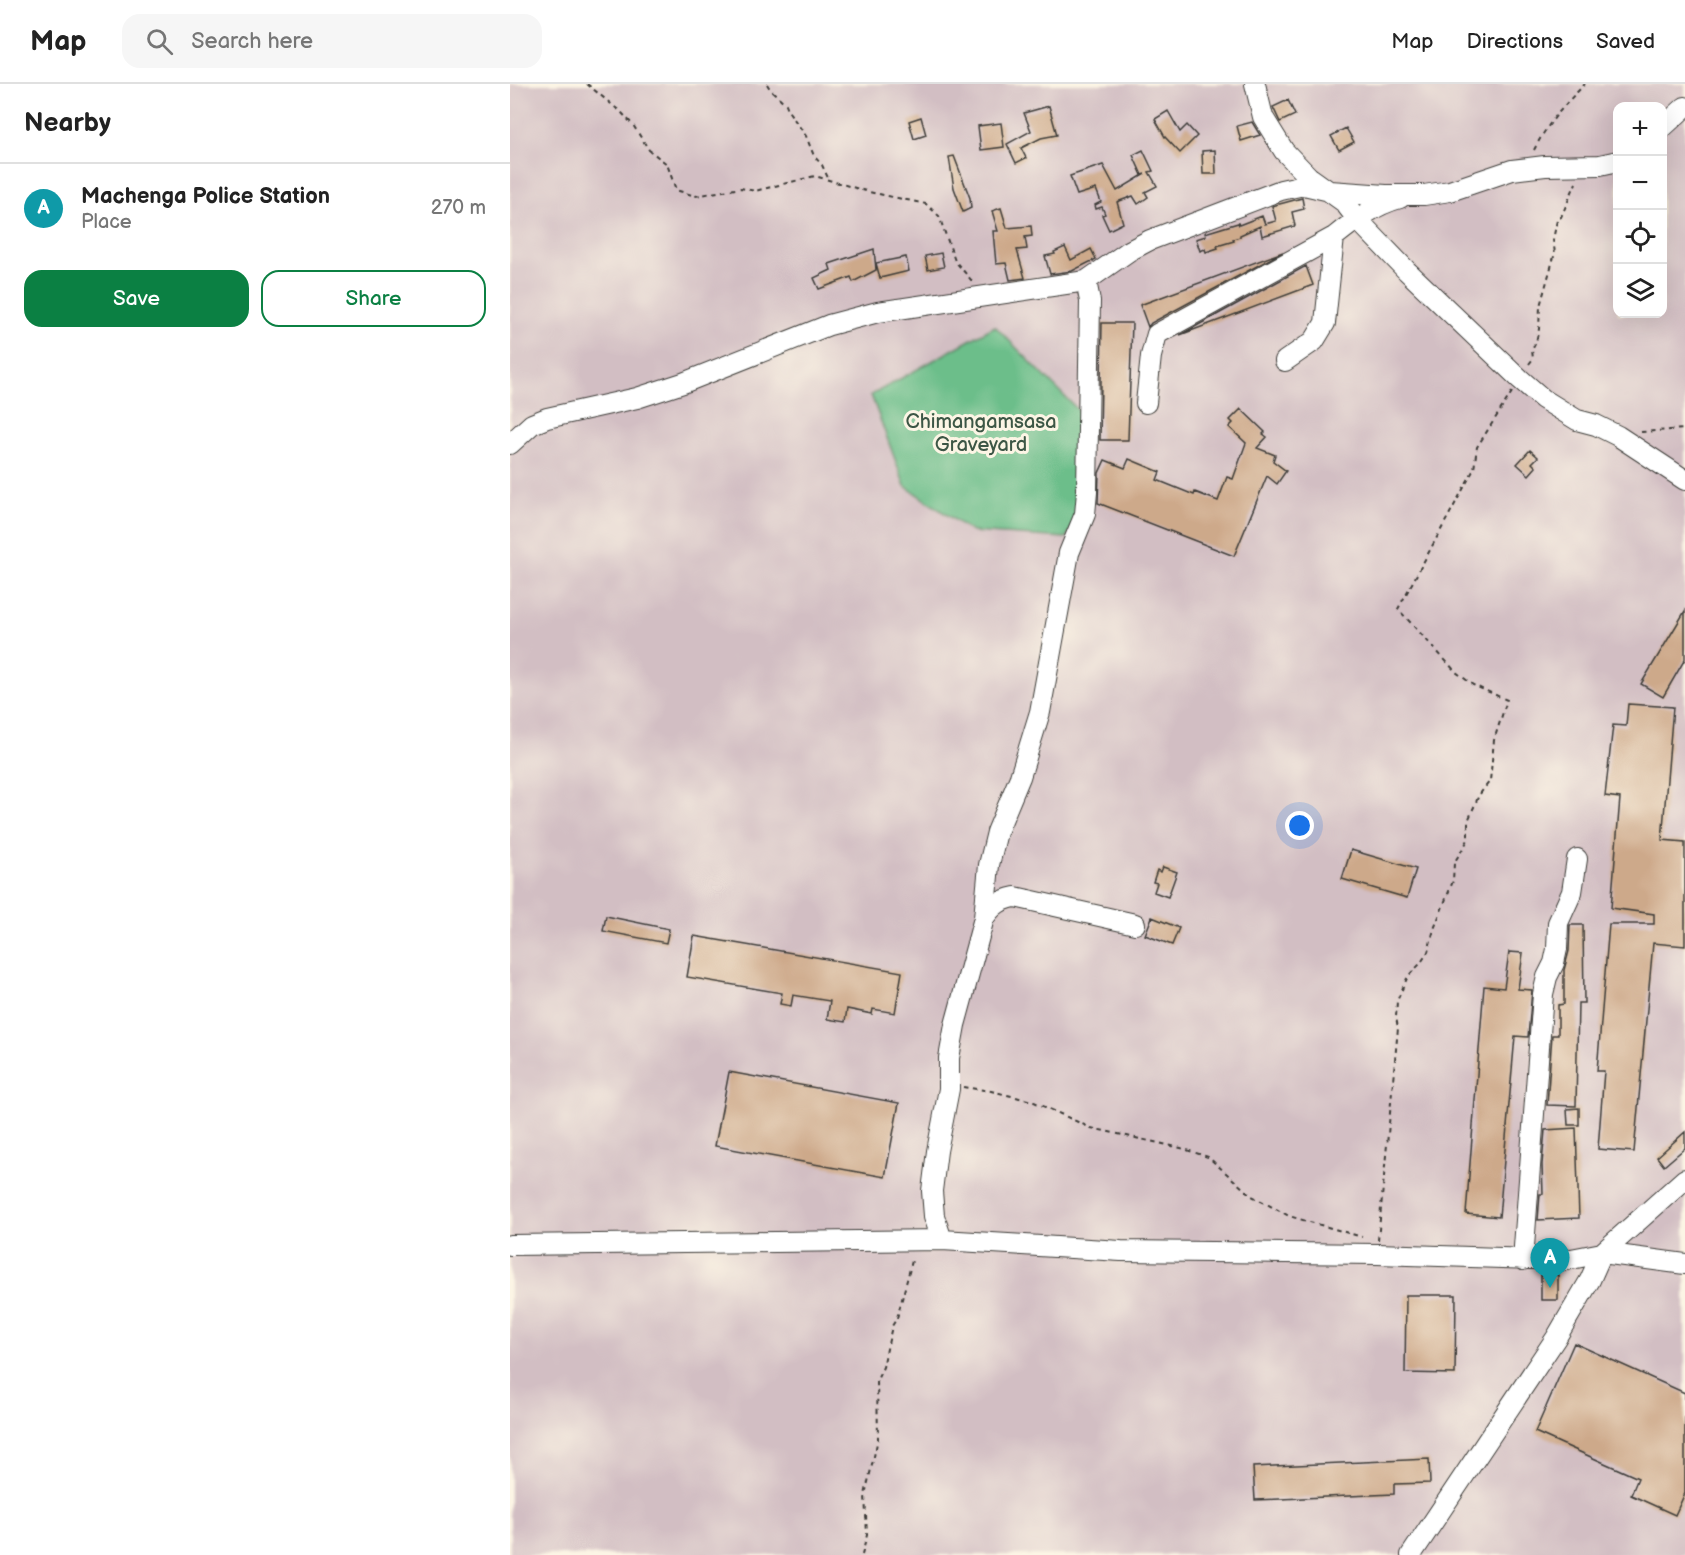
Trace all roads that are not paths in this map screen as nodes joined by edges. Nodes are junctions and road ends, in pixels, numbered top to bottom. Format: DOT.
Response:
graph roads {
  1 [pos="1255,84"];
  2 [pos="1685,107"];
  3 [pos="1667,123"];
  4 [pos="1613,162"];
  5 [pos="1330,191"];
  6 [pos="1408,196"];
  7 [pos="1356,219"];
  8 [pos="1334,237"];
  9 [pos="1086,281"];
  10 [pos="1285,361"];
  11 [pos="1146,403"];
  12 [pos="510,444"];
  13 [pos="1685,480"];
  14 [pos="1577,859"];
  15 [pos="984,918"];
  16 [pos="1135,924"];
  17 [pos="1685,1179"];
  18 [pos="942,1240"];
  19 [pos="510,1245"];
  20 [pos="1602,1253"];
  21 [pos="1523,1260"];
  22 [pos="1685,1264"];
  23 [pos="1411,1555"];
  1 -- 5 [label="street"];
  2 -- 3 [label="street"];
  4 -- 6 [label="street"];
  5 -- 6 [label="street"];
  5 -- 7 [label="street"];
  5 -- 9 [label="street"];
  6 -- 7 [label="street"];
  7 -- 8 [label="street"];
  7 -- 13 [label="street"];
  8 -- 10 [label="street"];
  8 -- 11 [label="street"];
  9 -- 12 [label="street"];
  9 -- 15 [label="street"];
  14 -- 21 [label="street"];
  15 -- 16 [label="street"];
  15 -- 18 [label="street"];
  17 -- 20 [label="street"];
  18 -- 19 [label="street"];
  18 -- 21 [label="street"];
  20 -- 21 [label="street"];
  20 -- 22 [label="street"];
  20 -- 23 [label="street"];
}
